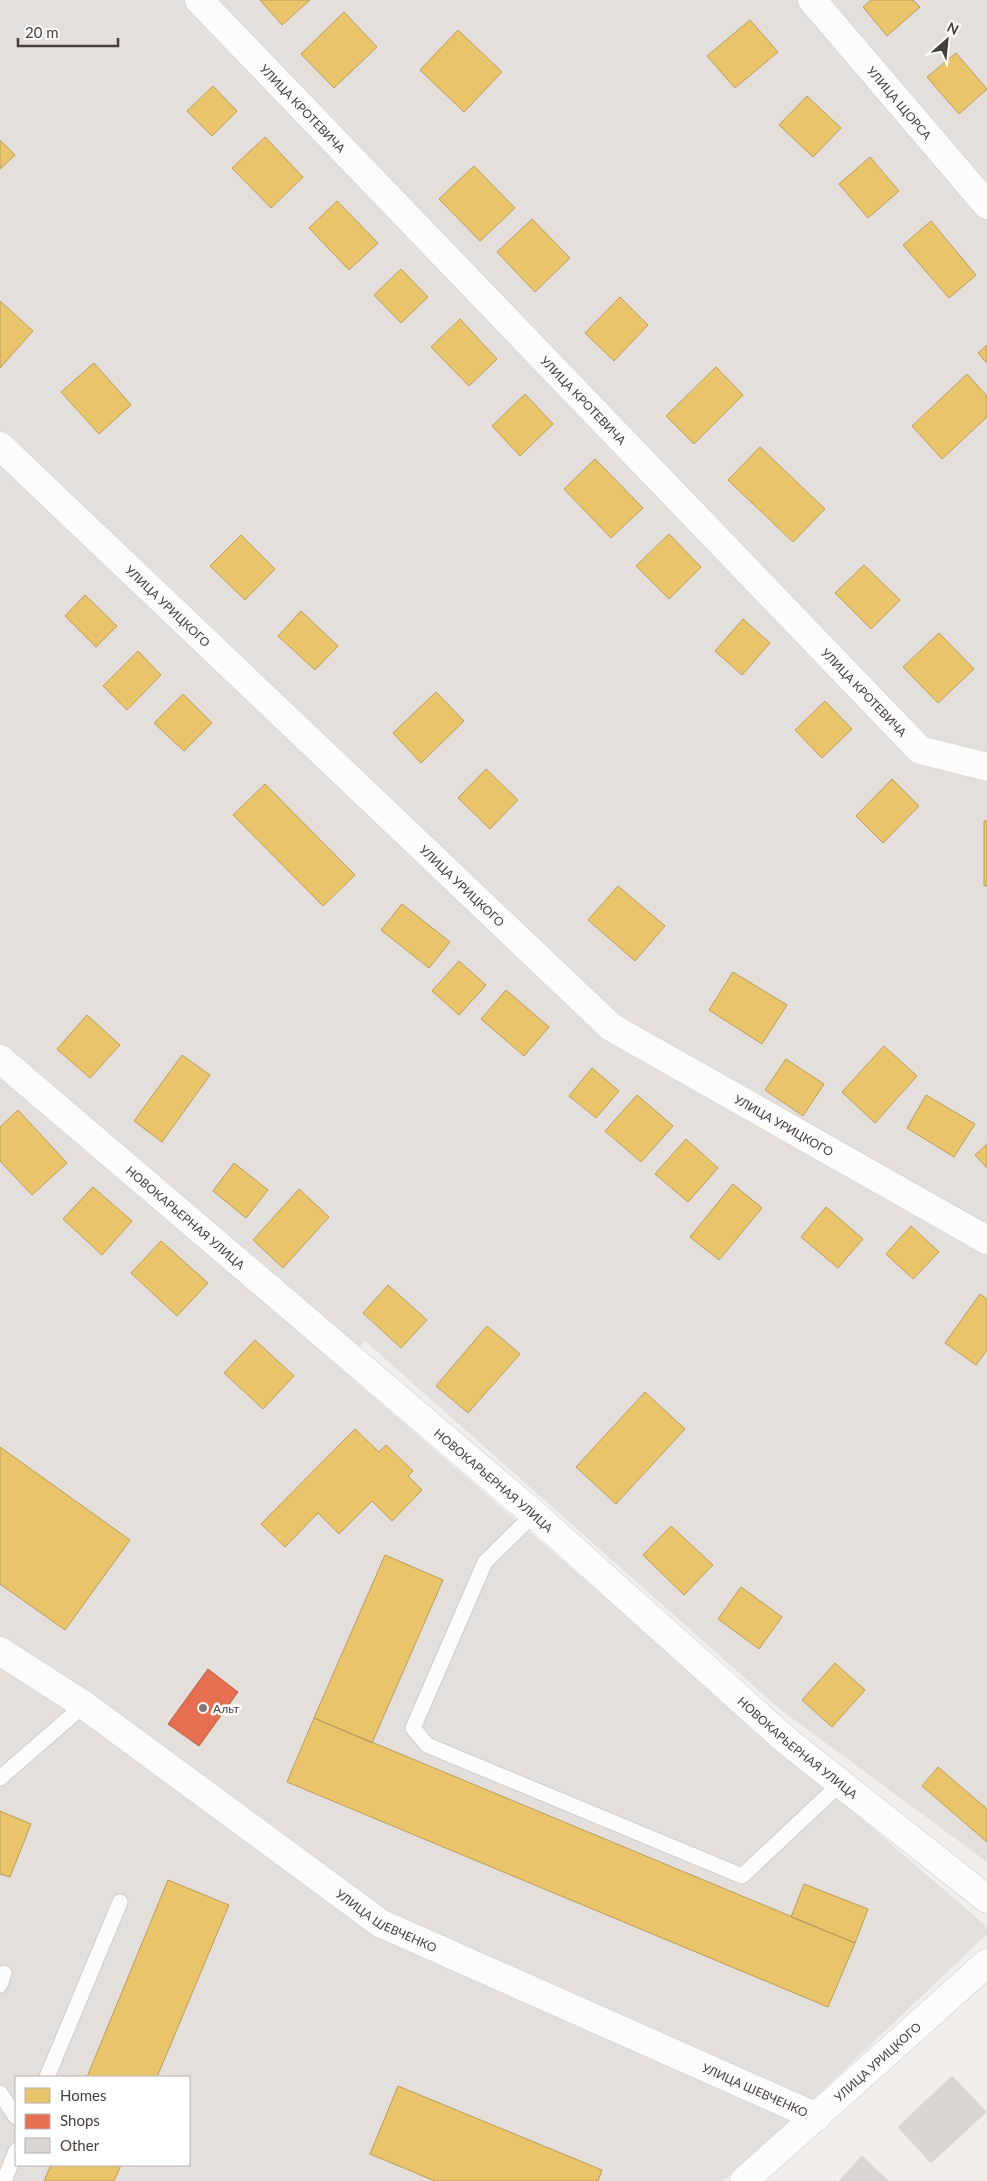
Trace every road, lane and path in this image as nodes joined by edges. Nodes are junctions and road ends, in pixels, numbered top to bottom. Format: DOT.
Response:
graph roads {
  1 [pos="199,0"];
  2 [pos="812,0"];
  3 [pos="987,205"];
  4 [pos="0,446"];
  5 [pos="987,767"];
  6 [pos="0,1059"];
  7 [pos="987,1240"];
  8 [pos="534,1514"];
  9 [pos="0,1651"];
  10 [pos="84,1705"];
  11 [pos="0,1778"];
  12 [pos="840,1784"];
  13 [pos="987,1900"];
  14 [pos="120,1902"];
  15 [pos="987,1962"];
  16 [pos="47,2076"];
  17 [pos="0,2094"];
  18 [pos="15,2116"];
  19 [pos="817,2117"];
  20 [pos="15,2154"];
  21 [pos="4,2181"];
  22 [pos="744,2181"];
  1 -- 5 [label="street, УЛИЦА КРОТЕВИЧА"];
  2 -- 3 [label="street, УЛИЦА ЩОРСА"];
  4 -- 7 [label="street, УЛИЦА УРИЦКОГО"];
  6 -- 8 [label="street, НОВОКАРЬЕРНАЯ УЛИЦА"];
  8 -- 12 [label="street, НОВОКАРЬЕРНАЯ УЛИЦА"];
  8 -- 12 [label="lane"];
  9 -- 10 [label="street, УЛИЦА ШЕВЧЕНКО"];
  10 -- 11 [label="lane"];
  10 -- 19 [label="street, УЛИЦА ШЕВЧЕНКО"];
  12 -- 13 [label="street, НОВОКАРЬЕРНАЯ УЛИЦА"];
  14 -- 16 [label="lane"];
  15 -- 19 [label="street, УЛИЦА УРИЦКОГО"];
  17 -- 18 [label="lane"];
  19 -- 22 [label="street, УЛИЦА УРИЦКОГО"];
  20 -- 21 [label="lane"];
}
